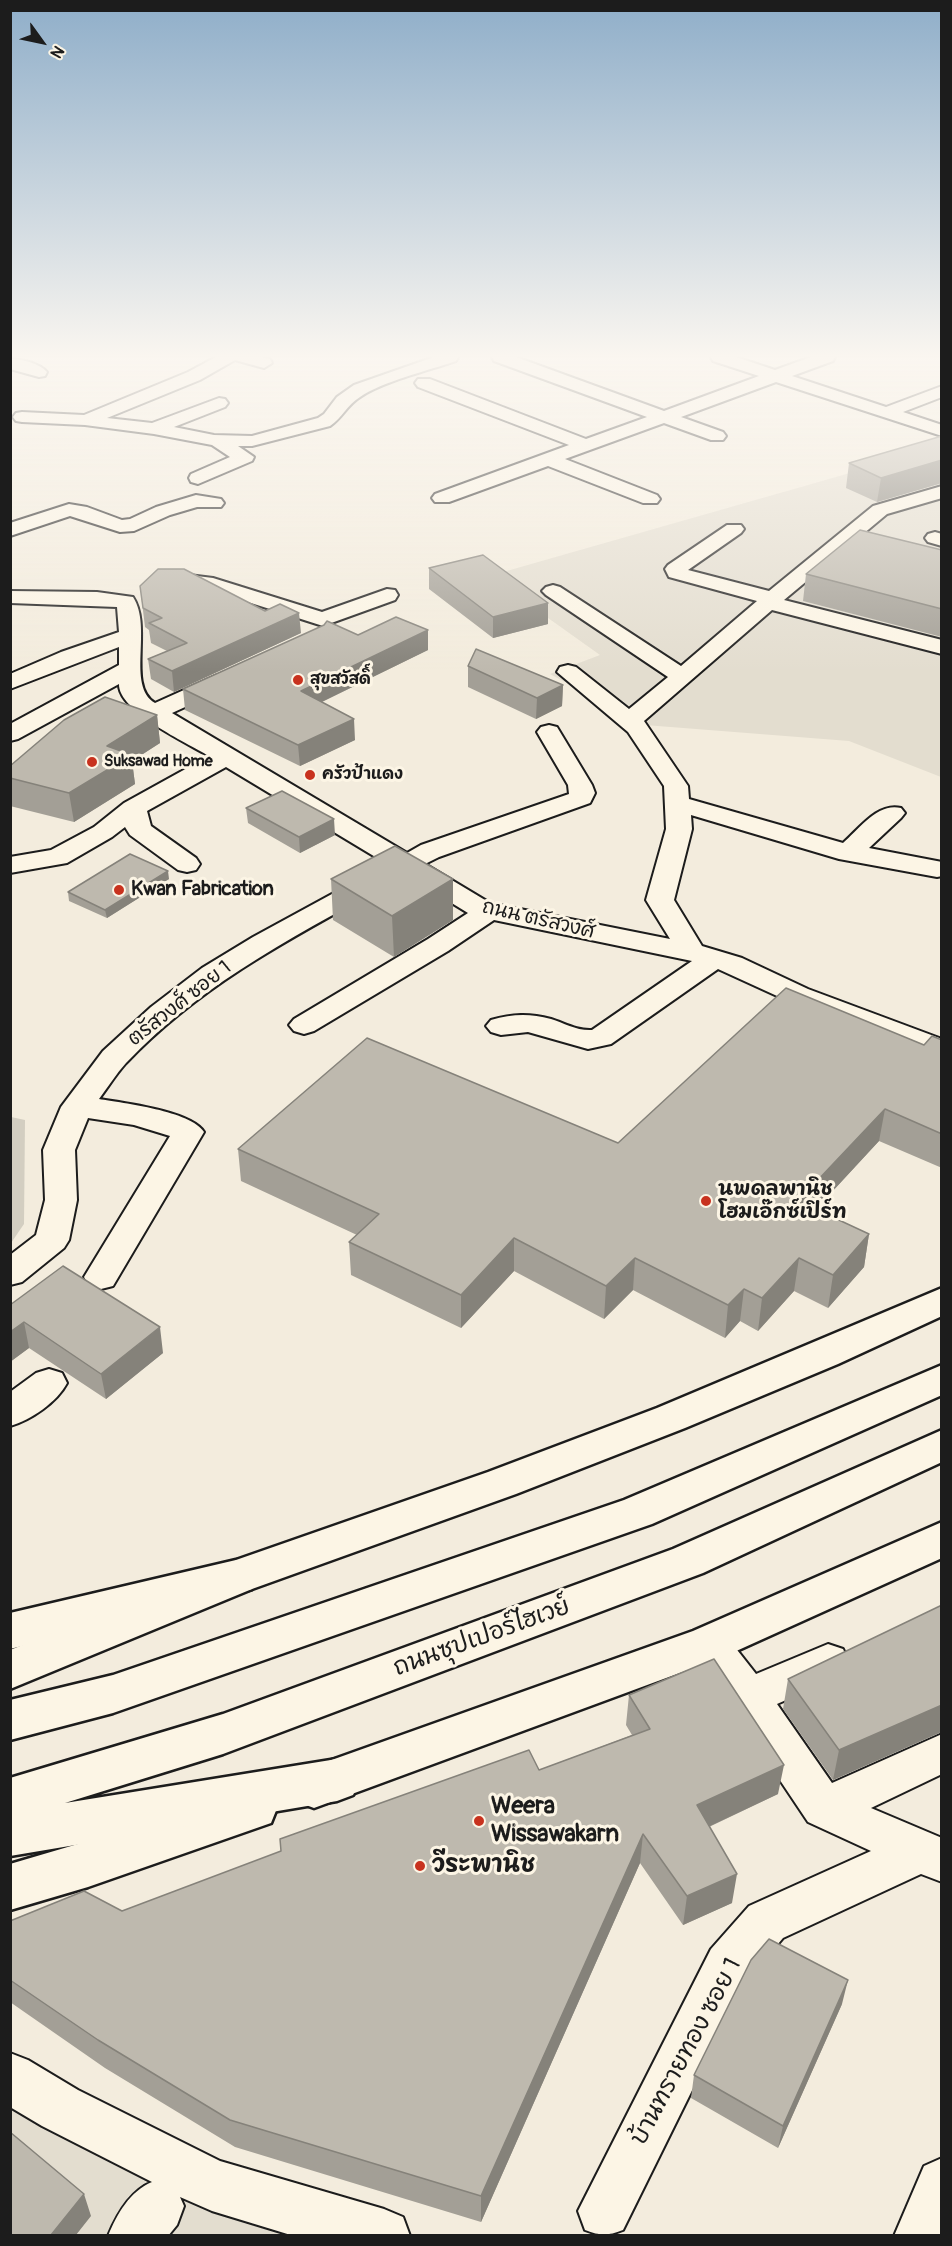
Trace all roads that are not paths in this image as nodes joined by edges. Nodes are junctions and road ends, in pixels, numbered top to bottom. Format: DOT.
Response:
graph roads {
  1 [pos="235,462"];
  2 [pos="539,462"];
  3 [pos="554,462"];
  4 [pos="198,478"];
  5 [pos="942,492"];
  6 [pos="442,498"];
  7 [pos="650,500"];
  8 [pos="214,503"];
  9 [pos="734,529"];
  10 [pos="10,530"];
  11 [pos="838,543"];
  12 [pos="861,549"];
  13 [pos="554,591"];
  14 [pos="139,592"];
  15 [pos="387,595"];
  16 [pos="10,597"];
  17 [pos="771,601"];
  18 [pos="130,636"];
  19 [pos="942,647"];
  20 [pos="130,668"];
  21 [pos="246,671"];
  22 [pos="568,672"];
  23 [pos="683,676"];
  24 [pos="10,682"];
  25 [pos="153,712"];
  26 [pos="630,721"];
  27 [pos="549,732"];
  28 [pos="10,734"];
  29 [pos="226,757"];
  30 [pos="677,802"];
  31 [pos="133,808"];
  32 [pos="892,813"];
  33 [pos="848,853"];
  34 [pos="187,864"];
  35 [pos="10,865"];
  36 [pos="405,865"];
  37 [pos="937,869"];
  38 [pos="489,911"];
  39 [pos="703,956"];
  40 [pos="304,1025"];
  41 [pos="501,1026"];
  42 [pos="942,1050"];
  43 [pos="77,1107"];
  44 [pos="10,1273"];
  45 [pos="101,1277"];
  46 [pos="942,1301"];
  47 [pos="942,1379"];
  48 [pos="49,1383"];
  49 [pos="10,1412"];
  50 [pos="942,1445"];
  51 [pos="942,1539"];
  52 [pos="11,1637"];
  53 [pos="708,1644"];
  54 [pos="863,1647"];
  55 [pos="748,1697"];
  56 [pos="10,1720"];
  57 [pos="942,1753"];
  58 [pos="337,1780"];
  59 [pos="10,1799"];
  60 [pos="824,1808"];
  61 [pos="10,1834"];
  62 [pos="931,1856"];
  63 [pos="10,1887"];
  64 [pos="10,2078"];
  65 [pos="942,2184"];
  66 [pos="604,2211"];
  67 [pos="384,2235"];
  68 [pos="920,2235"];
  1 -- 4 [label="street"];
  2 -- 6 [label="street"];
  3 -- 7 [label="street"];
  5 -- 11 [label="street"];
  8 -- 10 [label="street"];
  9 -- 17 [label="street"];
  11 -- 12 [label="street"];
  11 -- 17 [label="street"];
  13 -- 23 [label="street"];
  14 -- 15 [label="street"];
  14 -- 16 [label="street"];
  14 -- 18 [label="street, ถนน ตรัสวงศ์"];
  17 -- 19 [label="street"];
  17 -- 23 [label="street"];
  18 -- 20 [label="street, ถนน ตรัสวงศ์"];
  18 -- 24 [label="street"];
  20 -- 25 [label="street, ถนน ตรัสวงศ์"];
  20 -- 28 [label="street"];
  21 -- 25 [label="street"];
  22 -- 26 [label="street"];
  23 -- 26 [label="street"];
  25 -- 29 [label="street, ถนน ตรัสวงศ์"];
  26 -- 30 [label="street"];
  27 -- 36 [label="street, ตรัสวงศ์ ซอย 1"];
  29 -- 31 [label="street"];
  29 -- 36 [label="street, ถนน ตรัสวงศ์"];
  30 -- 33 [label="street"];
  30 -- 39 [label="street"];
  31 -- 34 [label="street"];
  31 -- 35 [label="street"];
  32 -- 33 [label="street"];
  33 -- 37 [label="street"];
  36 -- 38 [label="street, ถนน ตรัสวงศ์"];
  36 -- 43 [label="street, ตรัสวงศ์ ซอย 1"];
  38 -- 39 [label="street, ถนน ตรัสวงศ์"];
  38 -- 40 [label="street"];
  39 -- 41 [label="street"];
  39 -- 42 [label="street, ถนน ตรัสวงศ์"];
  43 -- 44 [label="street, ตรัสวงศ์ ซอย 1"];
  43 -- 45 [label="street"];
  46 -- 52 [label="main road"];
  47 -- 56 [label="main road"];
  48 -- 49 [label="street"];
  50 -- 59 [label="main road, ถนนซุปเปอร์ไฮเวย์"];
  51 -- 53 [label="main road"];
  53 -- 55 [label="street"];
  53 -- 58 [label="main road"];
  54 -- 55 [label="street"];
  55 -- 60 [label="street"];
  57 -- 60 [label="street"];
  58 -- 61 [label="main road"];
  58 -- 63 [label="main road"];
  60 -- 62 [label="street"];
  62 -- 66 [label="street, บ้านทรายทอง ซอย 1"];
  64 -- 67 [label="street"];
  65 -- 68 [label="street"];
}
